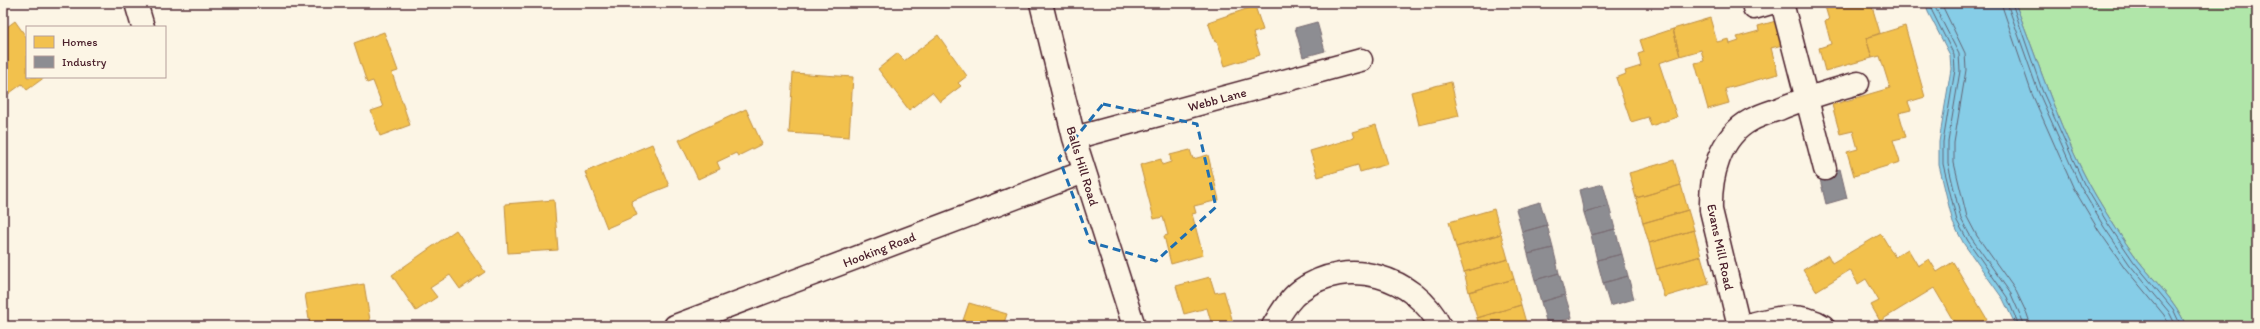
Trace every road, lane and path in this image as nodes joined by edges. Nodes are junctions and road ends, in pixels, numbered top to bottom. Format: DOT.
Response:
graph roads {
  1 [pos="136,3"];
  2 [pos="1041,3"];
  3 [pos="1782,3"];
  4 [pos="143,26"];
  5 [pos="1361,60"];
  6 [pos="1858,83"];
  7 [pos="1807,98"];
  8 [pos="1074,138"];
  9 [pos="1825,169"];
  10 [pos="1084,172"];
  11 [pos="675,326"];
  12 [pos="1134,326"];
  13 [pos="1273,326"];
  14 [pos="1440,326"];
  15 [pos="1739,326"];
  16 [pos="1743,326"];
  17 [pos="1823,326"];
  1 -- 4 [label="street"];
  2 -- 8 [label="street, Balls Hill Road"];
  3 -- 7 [label="street"];
  5 -- 8 [label="street, Webb Lane"];
  6 -- 7 [label="street, Evans Mill Road"];
  7 -- 9 [label="street"];
  7 -- 15 [label="street, Evans Mill Road"];
  8 -- 10 [label="street, Balls Hill Road"];
  10 -- 11 [label="street, Hooking Road"];
  10 -- 12 [label="street, Balls Hill Road"];
  13 -- 14 [label="street"];
  16 -- 17 [label="street"];
}
